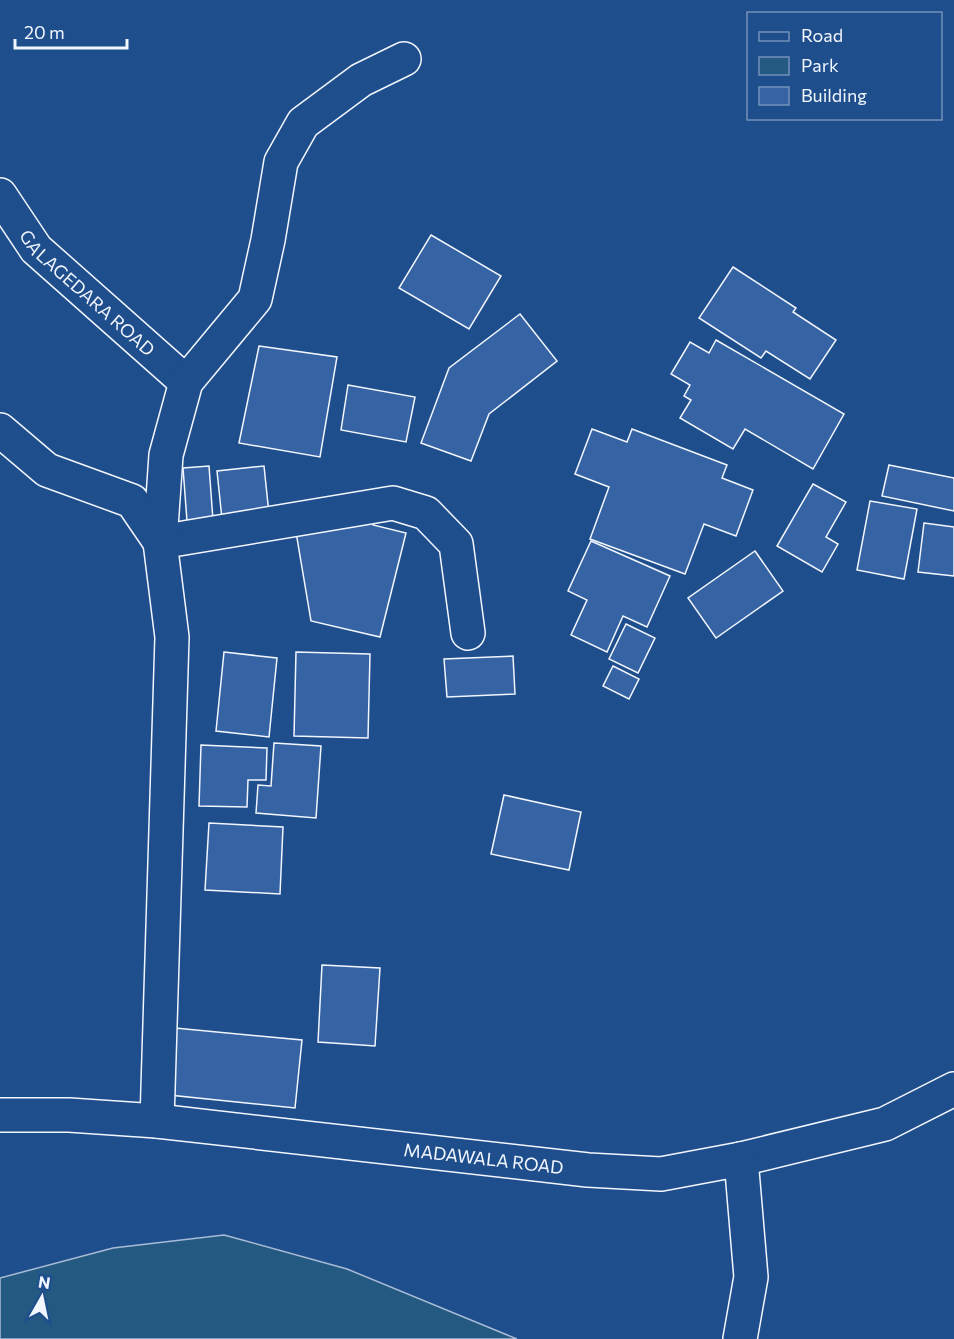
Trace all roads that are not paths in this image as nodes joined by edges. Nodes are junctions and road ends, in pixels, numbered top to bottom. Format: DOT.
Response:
graph roads {
  1 [pos="404,59"];
  2 [pos="0,195"];
  3 [pos="186,382"];
  4 [pos="0,430"];
  5 [pos="160,542"];
  6 [pos="468,633"];
  7 [pos="954,1089"];
  8 [pos="0,1115"];
  9 [pos="157,1121"];
  10 [pos="741,1159"];
  11 [pos="740,1339"];
  1 -- 3 [label="street"];
  2 -- 3 [label="street, GALAGEDARA ROAD"];
  3 -- 5 [label="street"];
  4 -- 5 [label="street"];
  5 -- 6 [label="street"];
  5 -- 9 [label="street"];
  7 -- 10 [label="street, MADAWALA ROAD"];
  8 -- 9 [label="street, MADAWALA ROAD"];
  9 -- 10 [label="street, MADAWALA ROAD"];
  10 -- 11 [label="street"];
}
